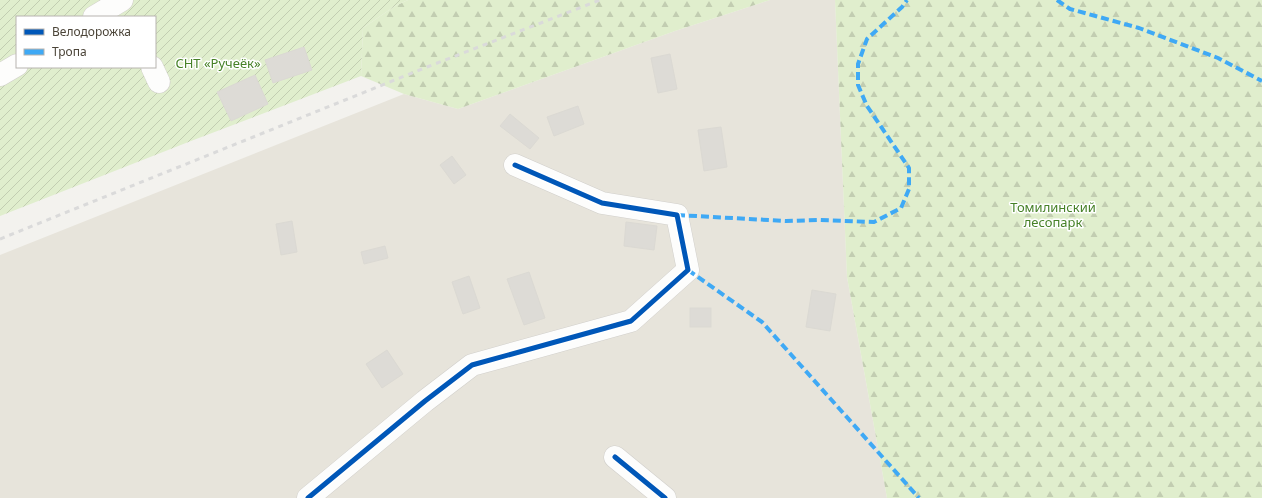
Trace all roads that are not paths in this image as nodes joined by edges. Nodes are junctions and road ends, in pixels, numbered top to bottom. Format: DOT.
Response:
graph roads {
  1 [pos="122,5"];
  2 [pos="96,16"];
  3 [pos="16,66"];
  4 [pos="0,75"];
  5 [pos="515,165"];
  6 [pos="615,457"];
  7 [pos="308,498"];
  8 [pos="665,498"];
  1 -- 2 [label="street"];
  3 -- 4 [label="street"];
  5 -- 7 [label="street"];
  6 -- 8 [label="street"];
}
